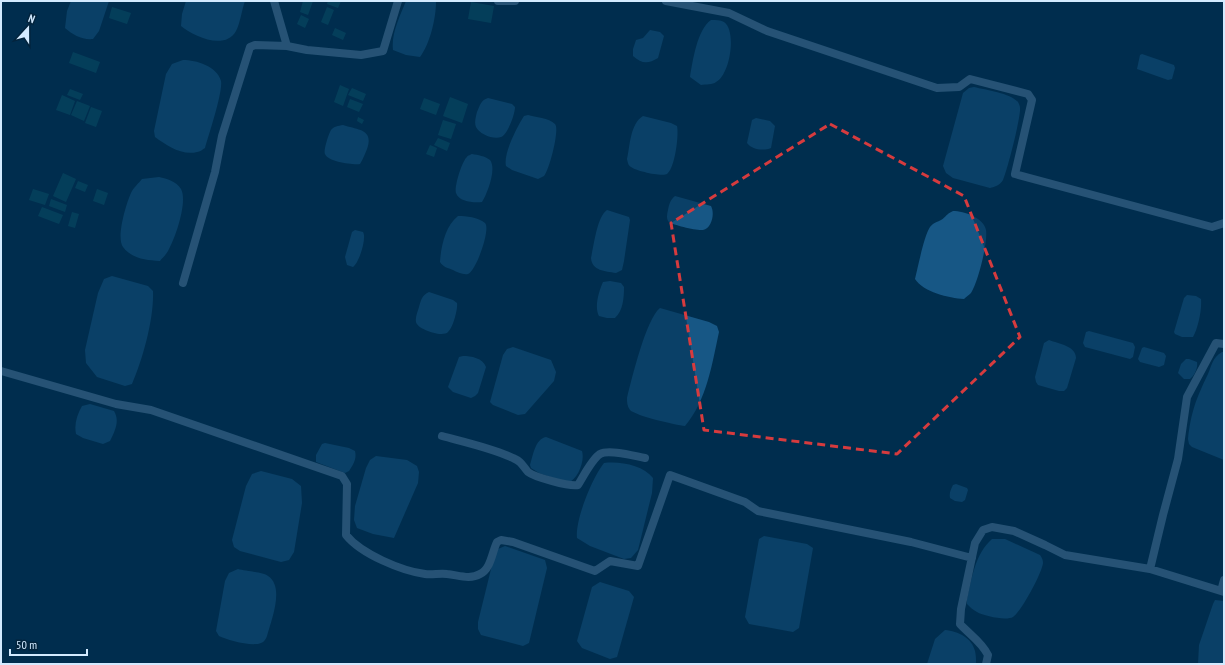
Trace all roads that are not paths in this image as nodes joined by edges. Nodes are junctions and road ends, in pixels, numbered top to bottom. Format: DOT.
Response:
graph roads {
  1 [pos="274,1"];
  2 [pos="398,1"];
  3 [pos="498,1"];
  4 [pos="515,1"];
  5 [pos="666,1"];
  6 [pos="287,46"];
  7 [pos="1224,223"];
  8 [pos="183,283"];
  9 [pos="1224,344"];
  10 [pos="1,372"];
  11 [pos="442,436"];
  12 [pos="645,458"];
  13 [pos="972,558"];
  14 [pos="1150,569"];
  15 [pos="1224,580"];
  16 [pos="1222,592"];
  17 [pos="986,664"];
  1 -- 6 [label="street"];
  2 -- 6 [label="street"];
  3 -- 4 [label="street"];
  5 -- 7 [label="street"];
  6 -- 8 [label="street"];
  9 -- 14 [label="street"];
  10 -- 13 [label="street"];
  11 -- 12 [label="street"];
  13 -- 14 [label="street"];
  13 -- 17 [label="street"];
  14 -- 16 [label="street"];
  15 -- 16 [label="street"];
}
